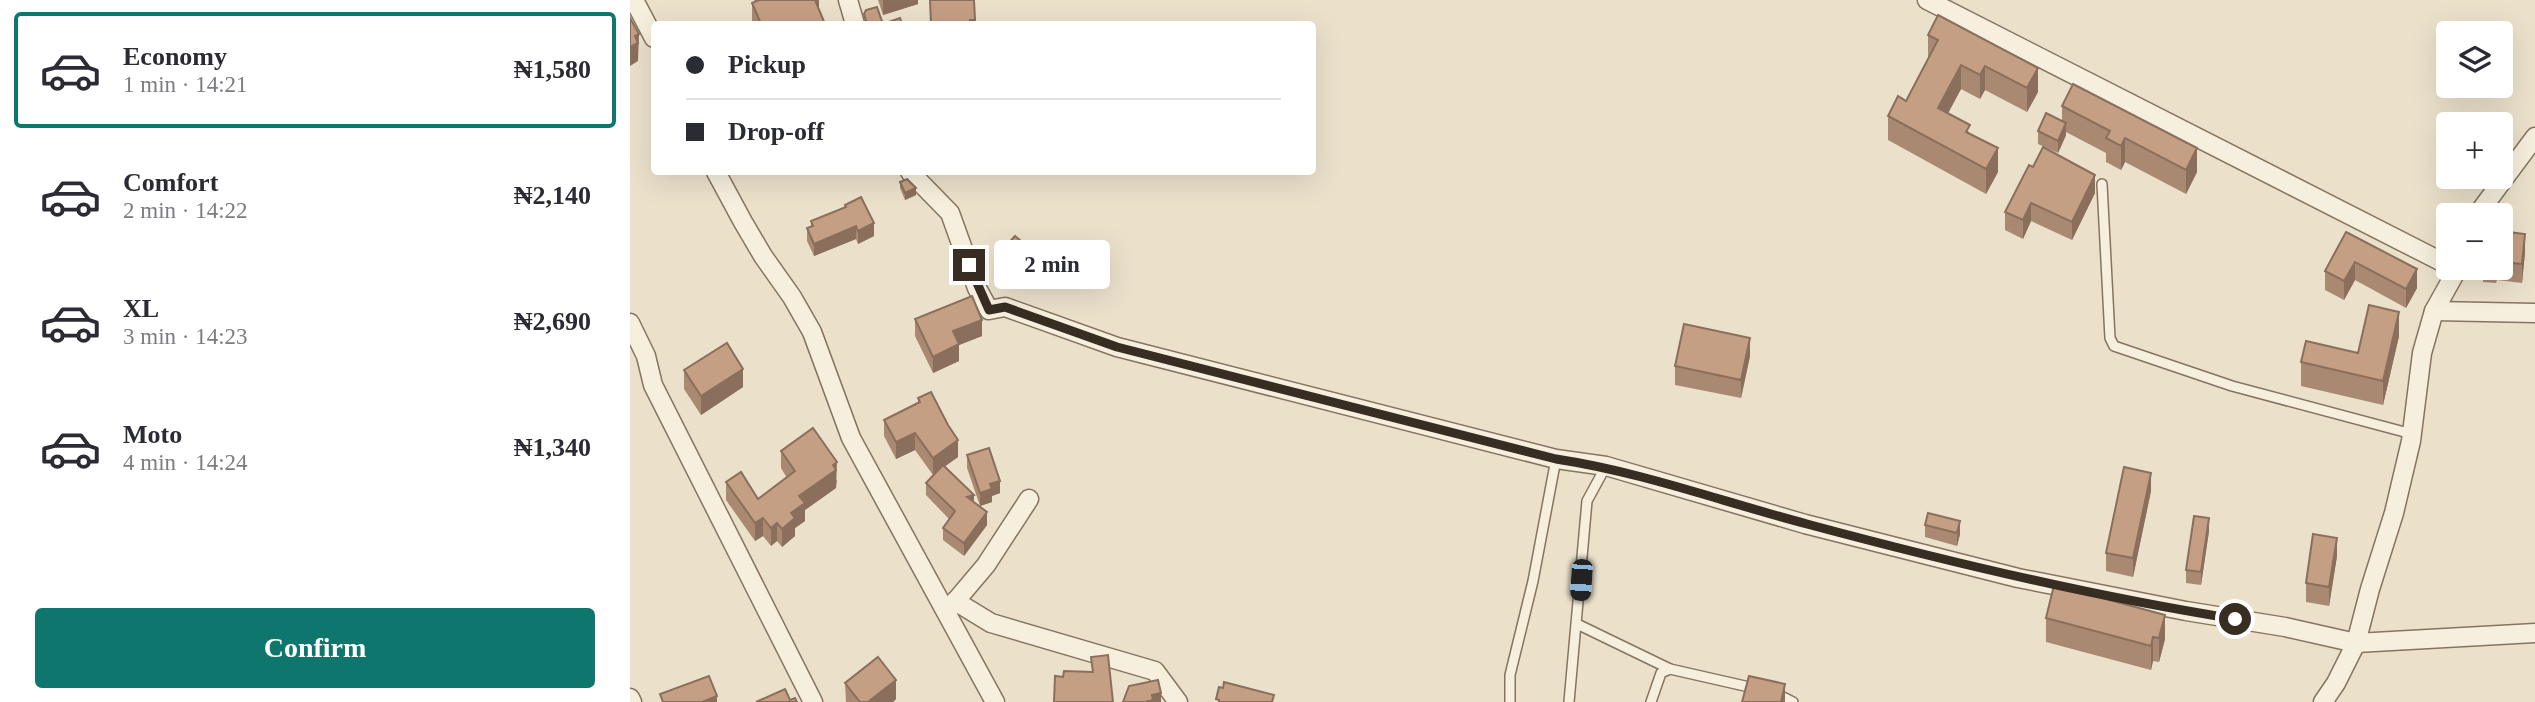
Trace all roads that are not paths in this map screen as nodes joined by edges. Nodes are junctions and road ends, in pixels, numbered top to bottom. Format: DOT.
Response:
graph roads {
  1 [pos="634,0"];
  2 [pos="848,0"];
  3 [pos="1927,0"];
  4 [pos="854,21"];
  5 [pos="651,32"];
  6 [pos="2535,137"];
  7 [pos="718,175"];
  8 [pos="913,175"];
  9 [pos="2102,184"];
  10 [pos="2486,203"];
  11 [pos="2436,257"];
  12 [pos="2449,280"];
  13 [pos="2434,310"];
  14 [pos="2535,313"];
  15 [pos="630,323"];
  16 [pos="2412,434"];
  17 [pos="1556,459"];
  18 [pos="1606,466"];
  19 [pos="1029,499"];
  20 [pos="950,607"];
  21 [pos="1577,625"];
  22 [pos="2535,633"];
  23 [pos="2356,643"];
  24 [pos="1670,669"];
  25 [pos="813,702"];
  26 [pos="995,702"];
  27 [pos="1178,702"];
  28 [pos="1510,702"];
  29 [pos="1569,702"];
  30 [pos="1651,702"];
  31 [pos="1793,702"];
  32 [pos="2323,702"];
  1 -- 5 [label="street"];
  2 -- 4 [label="street"];
  3 -- 11 [label="street"];
  6 -- 10 [label="street"];
  7 -- 20 [label="street"];
  8 -- 17 [label="street"];
  9 -- 16 [label="lane"];
  12 -- 13 [label="street"];
  13 -- 14 [label="street"];
  13 -- 16 [label="street"];
  15 -- 25 [label="street"];
  16 -- 23 [label="street"];
  17 -- 18 [label="street"];
  17 -- 28 [label="lane"];
  18 -- 21 [label="lane"];
  18 -- 23 [label="street"];
  19 -- 20 [label="street"];
  20 -- 26 [label="street"];
  20 -- 27 [label="street"];
  21 -- 24 [label="lane"];
  21 -- 29 [label="lane"];
  22 -- 23 [label="street"];
  23 -- 32 [label="street"];
  24 -- 30 [label="lane"];
  24 -- 31 [label="lane"];
}
